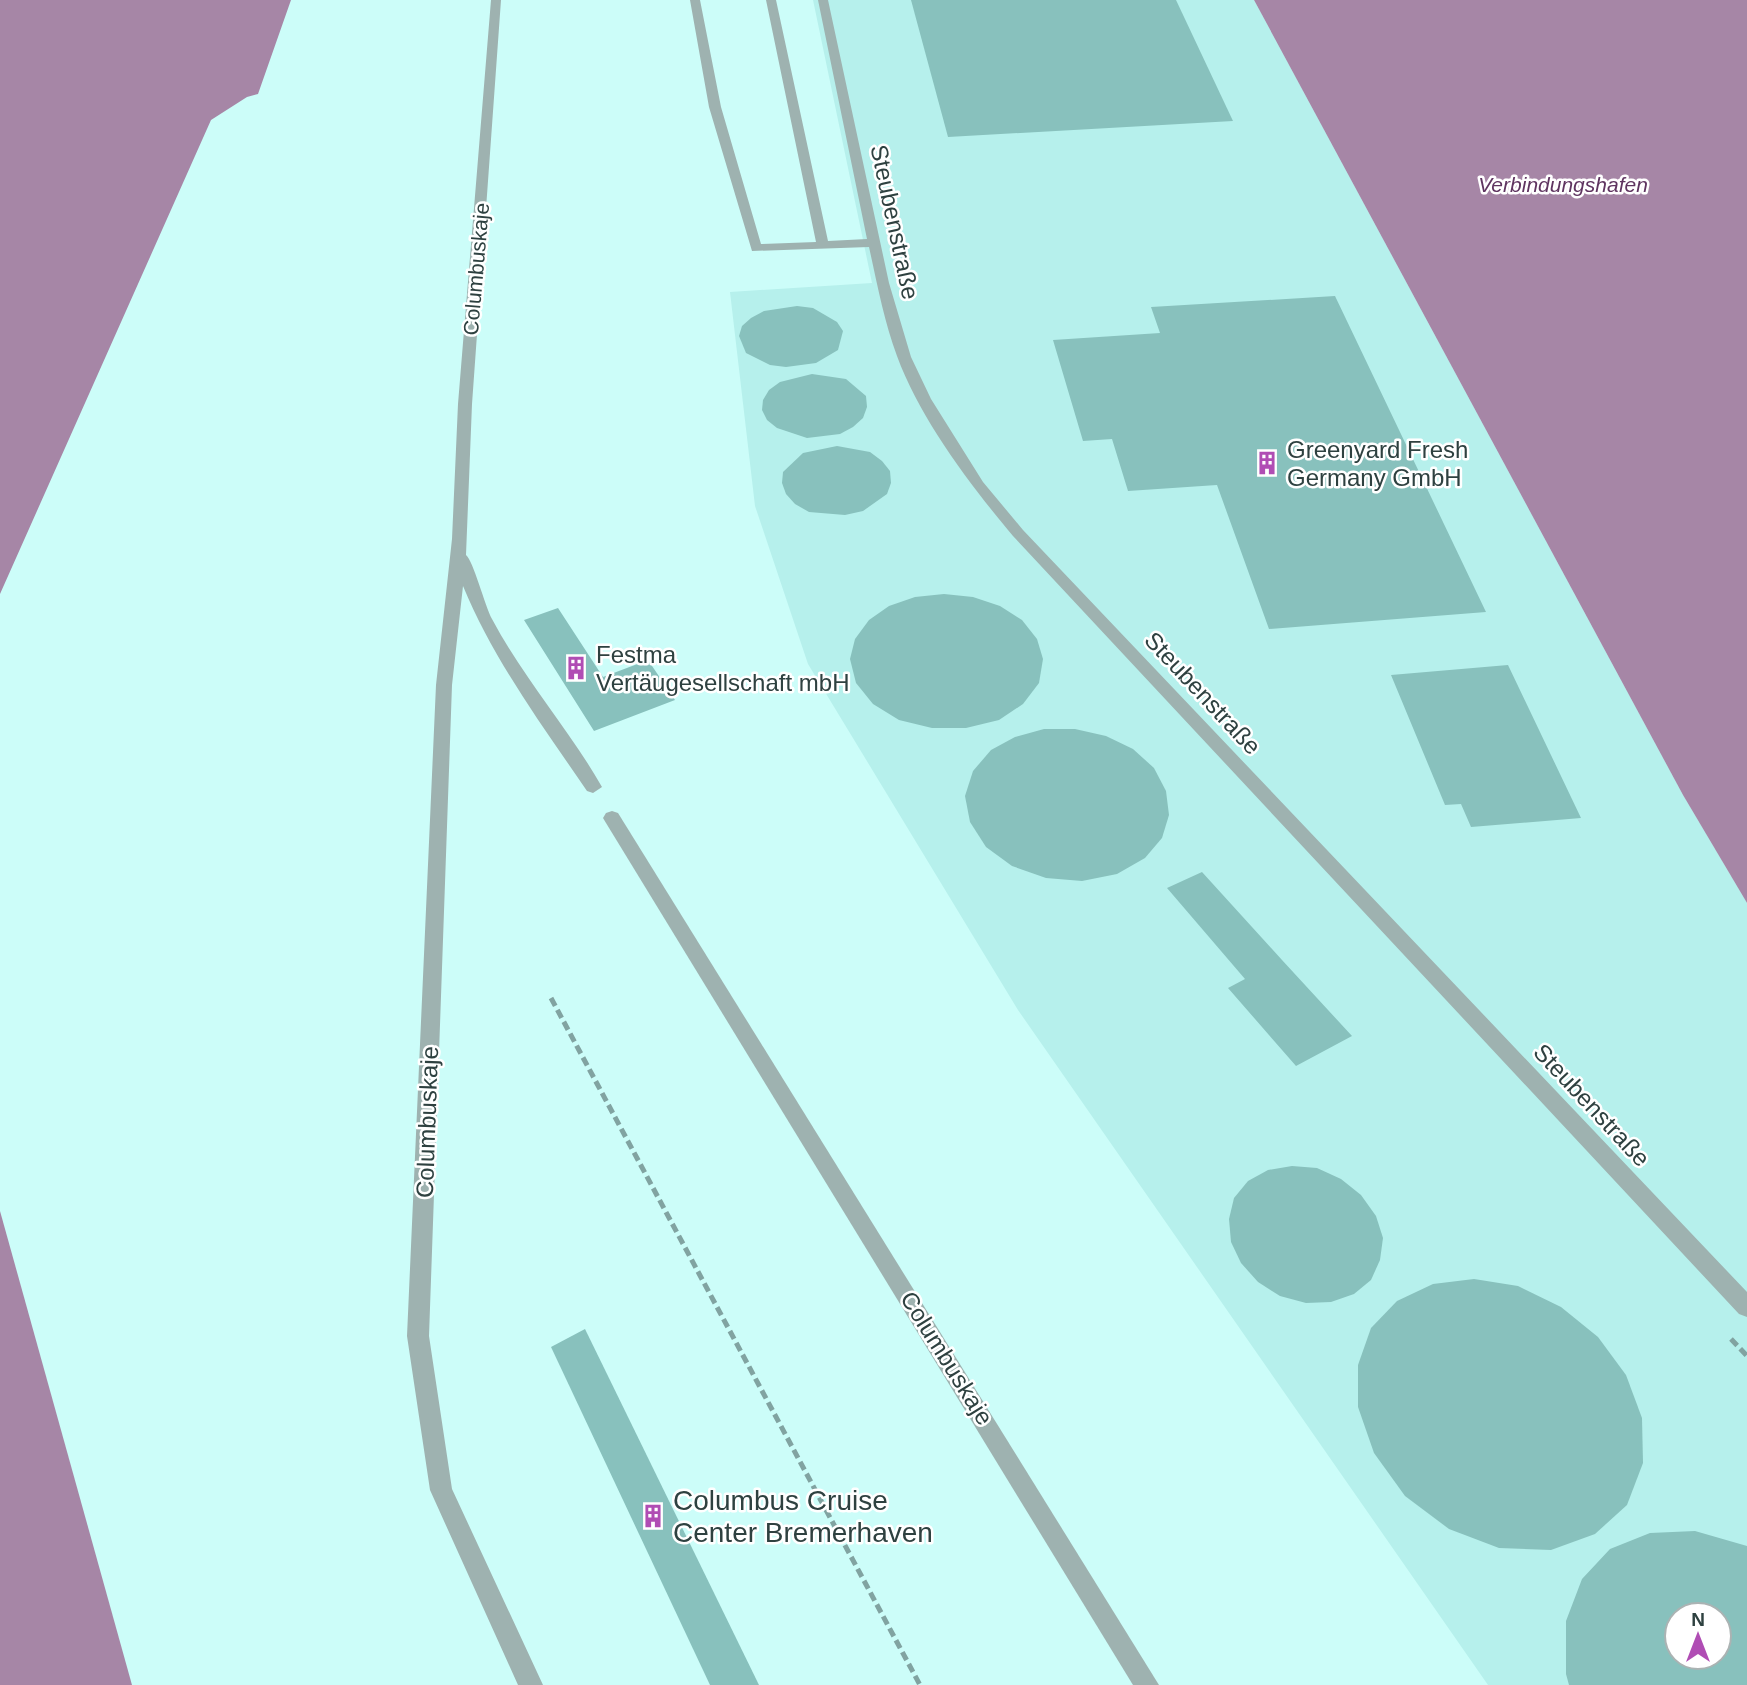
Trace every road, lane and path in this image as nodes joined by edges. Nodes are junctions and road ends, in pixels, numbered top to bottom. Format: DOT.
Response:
graph roads {
  1 [pos="496,0"];
  2 [pos="695,0"];
  3 [pos="771,0"];
  4 [pos="823,0"];
  5 [pos="874,243"];
  6 [pos="822,245"];
  7 [pos="460,539"];
  8 [pos="593,787"];
  9 [pos="612,818"];
  10 [pos="551,998"];
  11 [pos="1747,1307"];
  12 [pos="531,1685"];
  13 [pos="920,1685"];
  14 [pos="1147,1685"];
  1 -- 7 [label="street, Columbuskaje"];
  2 -- 6 [label="street"];
  3 -- 6 [label="street"];
  4 -- 5 [label="street, Steubenstraße"];
  5 -- 6 [label="street"];
  5 -- 11 [label="street, Steubenstraße"];
  7 -- 8 [label="street, Columbuskaje"];
  7 -- 12 [label="street, Columbuskaje"];
  9 -- 14 [label="street, Columbuskaje"];
  10 -- 13 [label="path"];
}
